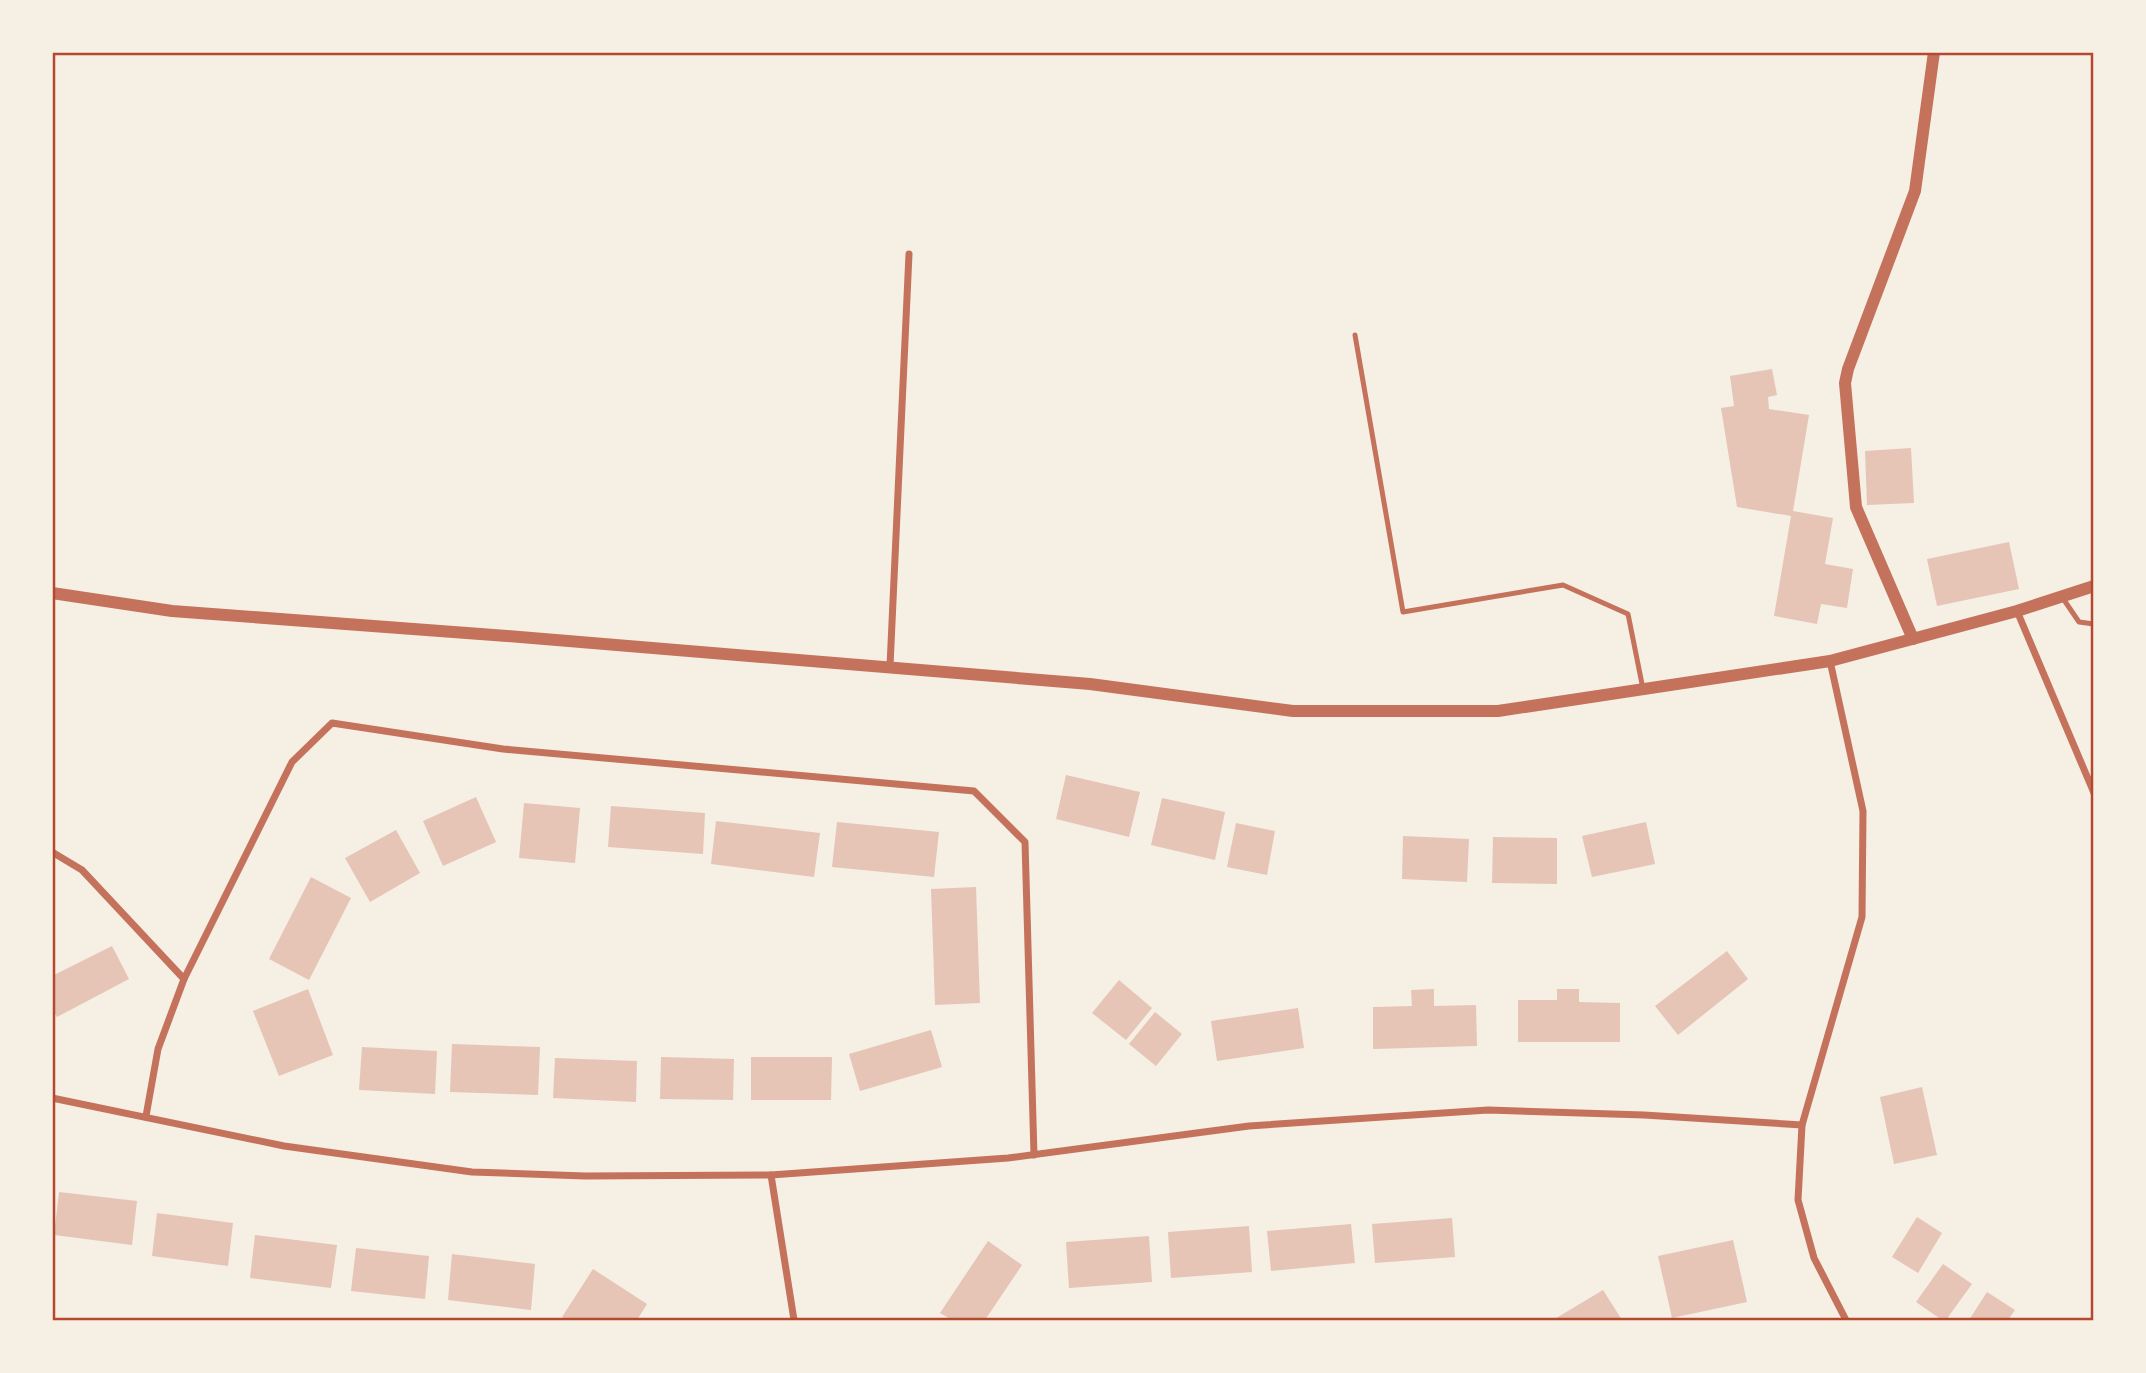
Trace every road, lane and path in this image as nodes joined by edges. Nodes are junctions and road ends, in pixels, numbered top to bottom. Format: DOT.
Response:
graph roads {
  1 [pos="1934,52"];
  2 [pos="909,254"];
  3 [pos="1355,335"];
  4 [pos="2094,586"];
  5 [pos="52,593"];
  6 [pos="2062,597"];
  7 [pos="2017,611"];
  8 [pos="2094,624"];
  9 [pos="1913,639"];
  10 [pos="1830,661"];
  11 [pos="890,666"];
  12 [pos="1643,689"];
  13 [pos="2094,793"];
  14 [pos="52,852"];
  15 [pos="184,979"];
  16 [pos="52,1098"];
  17 [pos="146,1116"];
  18 [pos="1802,1125"];
  19 [pos="1034,1155"];
  20 [pos="771,1175"];
  21 [pos="1844,1320"];
  22 [pos="794,1321"];
  1 -- 9 [label="street"];
  2 -- 11 [label="street"];
  3 -- 12 [label="lane"];
  4 -- 6 [label="street"];
  5 -- 11 [label="street"];
  6 -- 7 [label="street"];
  6 -- 8 [label="lane"];
  7 -- 9 [label="street"];
  7 -- 13 [label="street"];
  9 -- 10 [label="street"];
  10 -- 12 [label="street"];
  10 -- 18 [label="street"];
  11 -- 12 [label="street"];
  14 -- 15 [label="street"];
  15 -- 17 [label="street"];
  15 -- 19 [label="street"];
  16 -- 17 [label="street"];
  17 -- 20 [label="street"];
  18 -- 19 [label="street"];
  18 -- 21 [label="street"];
  19 -- 20 [label="street"];
  20 -- 22 [label="street"];
}
